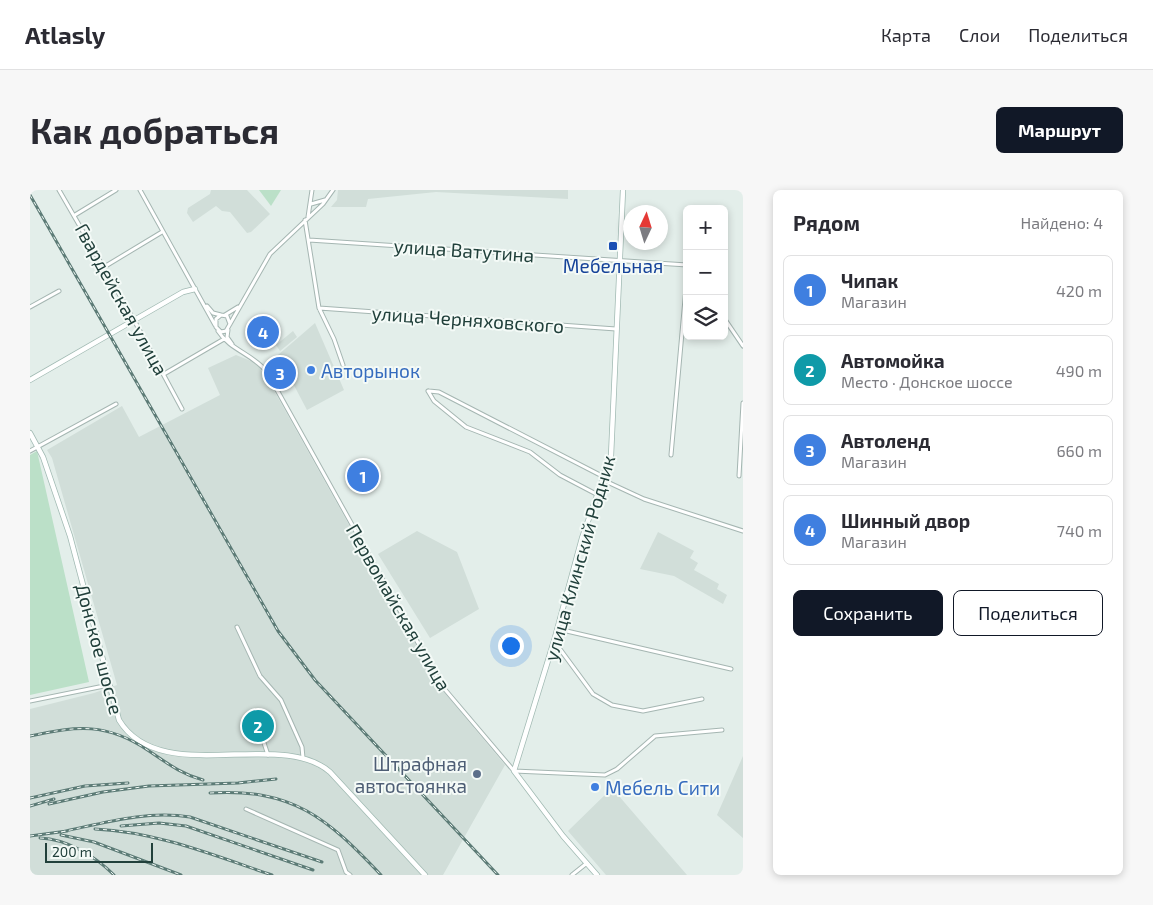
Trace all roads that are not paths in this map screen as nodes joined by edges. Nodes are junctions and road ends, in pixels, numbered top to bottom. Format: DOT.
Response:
graph roads {
  1 [pos="59,190"];
  2 [pos="116,190"];
  3 [pos="140,190"];
  4 [pos="312,190"];
  5 [pos="333,190"];
  6 [pos="623,190"];
  7 [pos="328,198"];
  8 [pos="311,204"];
  9 [pos="75,215"];
  10 [pos="306,219"];
  11 [pos="162,232"];
  12 [pos="309,240"];
  13 [pos="619,259"];
  14 [pos="683,265"];
  15 [pos="104,267"];
  16 [pos="195,289"];
  17 [pos="58,291"];
  18 [pos="685,295"];
  19 [pos="204,304"];
  20 [pos="240,305"];
  21 [pos="30,307"];
  22 [pos="319,308"];
  23 [pos="223,315"];
  24 [pos="134,320"];
  25 [pos="230,324"];
  26 [pos="728,324"];
  27 [pos="229,328"];
  28 [pos="217,329"];
  29 [pos="616,329"];
  30 [pos="224,339"];
  31 [pos="743,346"];
  32 [pos="238,349"];
  33 [pos="342,365"];
  34 [pos="164,374"];
  35 [pos="30,380"];
  36 [pos="743,403"];
  37 [pos="116,404"];
  38 [pos="182,409"];
  39 [pos="30,433"];
  40 [pos="38,447"];
  41 [pos="30,451"];
  42 [pos="671,455"];
  43 [pos="739,476"];
  44 [pos="603,478"];
  45 [pos="598,494"];
  46 [pos="743,531"];
  47 [pos="237,626"];
  48 [pos="558,629"];
  49 [pos="554,641"];
  50 [pos="731,669"];
  51 [pos="109,684"];
  52 [pos="702,699"];
  53 [pos="30,701"];
  54 [pos="252,720"];
  55 [pos="722,730"];
  56 [pos="268,756"];
  57 [pos="303,758"];
  58 [pos="514,771"];
  59 [pos="246,809"];
  60 [pos="587,863"];
  61 [pos="350,875"];
  62 [pos="425,875"];
  63 [pos="572,875"];
  64 [pos="597,875"];
  1 -- 9 [label="street, Гвардейская улица"];
  2 -- 9 [label="street"];
  3 -- 11 [label="street, Первомайская улица"];
  4 -- 8 [label="street"];
  5 -- 7 [label="street"];
  6 -- 13 [label="main road, улица Клинский Родник"];
  7 -- 8 [label="street"];
  7 -- 10 [label="street"];
  8 -- 10 [label="street"];
  9 -- 15 [label="street, Гвардейская улица"];
  10 -- 12 [label="street"];
  10 -- 20 [label="street"];
  11 -- 15 [label="street"];
  11 -- 16 [label="street, Первомайская улица"];
  12 -- 13 [label="street, улица Ватутина"];
  12 -- 22 [label="street"];
  13 -- 14 [label="street, улица Ватутина"];
  13 -- 29 [label="main road, улица Клинский Родник"];
  15 -- 24 [label="street, Гвардейская улица"];
  16 -- 19 [label="street, Первомайская улица"];
  16 -- 24 [label="main road"];
  17 -- 21 [label="street"];
  18 -- 42 [label="street"];
  19 -- 23 [label="street"];
  19 -- 28 [label="street, Первомайская улица"];
  20 -- 23 [label="street"];
  20 -- 25 [label="street"];
  22 -- 29 [label="street, улица Черняховского"];
  22 -- 33 [label="street"];
  23 -- 25 [label="street"];
  23 -- 28 [label="street"];
  24 -- 34 [label="street, Гвардейская улица"];
  24 -- 35 [label="main road"];
  25 -- 27 [label="street"];
  26 -- 31 [label="street"];
  27 -- 28 [label="street"];
  27 -- 32 [label="street"];
  28 -- 30 [label="street, Первомайская улица"];
  29 -- 44 [label="main road, улица Клинский Родник"];
  30 -- 32 [label="street, Первомайская улица"];
  30 -- 34 [label="street"];
  32 -- 58 [label="street, Первомайская улица"];
  34 -- 38 [label="street, Гвардейская улица"];
  36 -- 43 [label="street"];
  37 -- 40 [label="street"];
  39 -- 40 [label="main road, Донское шоссе"];
  40 -- 41 [label="street"];
  40 -- 51 [label="main road, Донское шоссе"];
  44 -- 45 [label="main road, улица Клинский Родник"];
  44 -- 45 [label="street"];
  44 -- 46 [label="street"];
  45 -- 48 [label="main road, улица Клинский Родник"];
  47 -- 57 [label="street"];
  48 -- 49 [label="main road, улица Клинский Родник"];
  48 -- 50 [label="street"];
  49 -- 52 [label="street"];
  49 -- 58 [label="main road, улица Клинский Родник"];
  51 -- 53 [label="street"];
  51 -- 56 [label="main road, Донское шоссе"];
  54 -- 56 [label="street"];
  55 -- 58 [label="street"];
  56 -- 57 [label="main road, Донское шоссе"];
  57 -- 62 [label="main road, Донское шоссе"];
  58 -- 60 [label="main road, Первомайская улица"];
  59 -- 61 [label="street"];
  60 -- 63 [label="street"];
  60 -- 64 [label="main road, Первомайская улица"];
}
